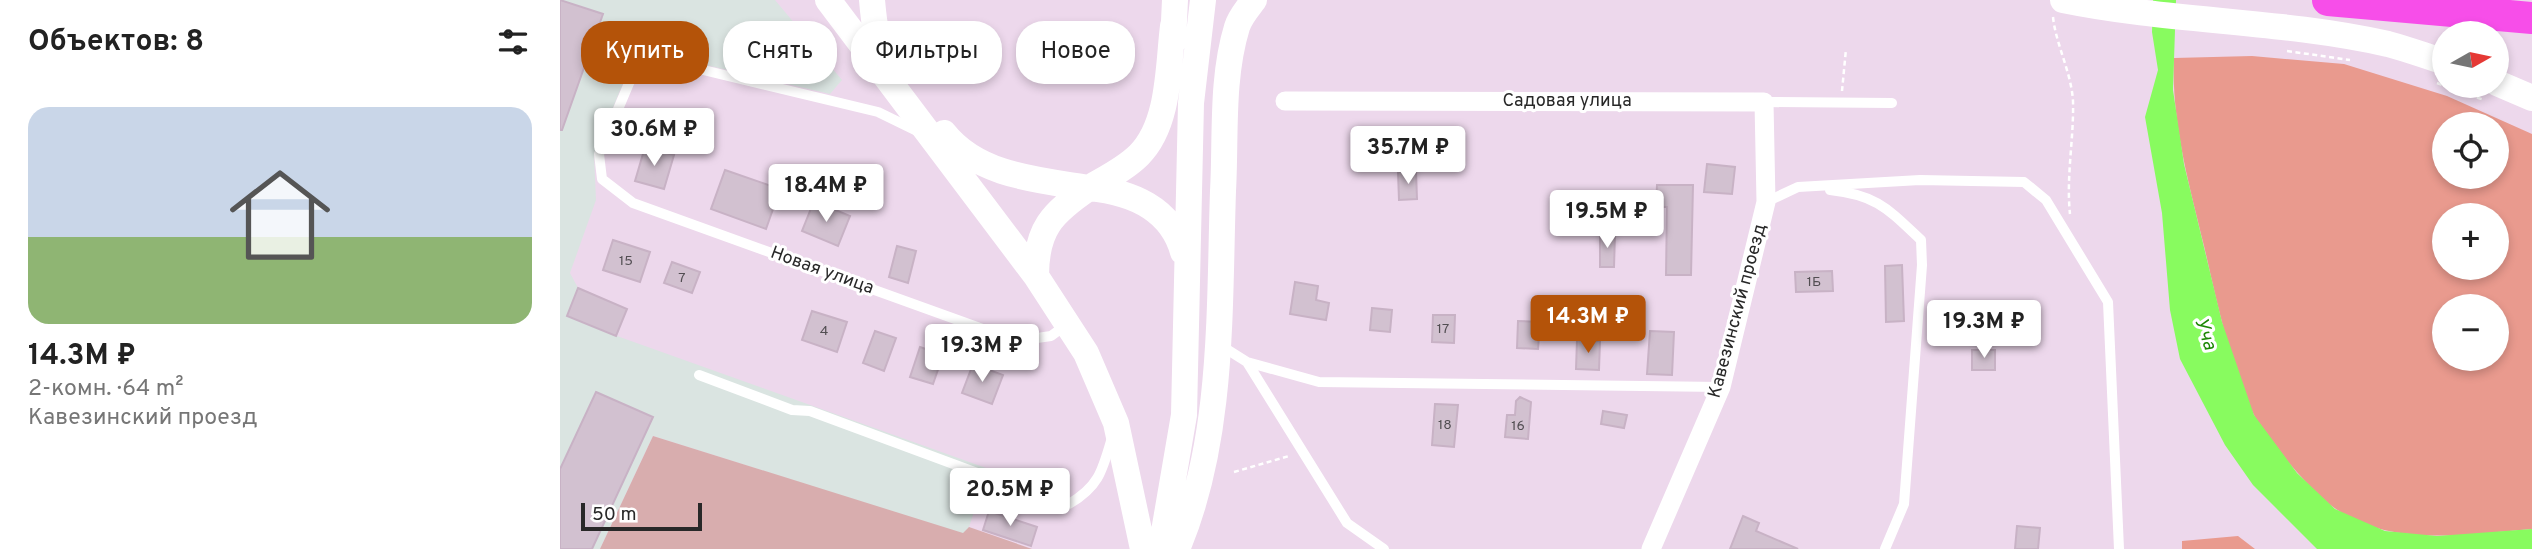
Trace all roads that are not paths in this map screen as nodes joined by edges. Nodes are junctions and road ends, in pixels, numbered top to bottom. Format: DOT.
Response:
graph roads {
  1 [pos="828,0"];
  2 [pos="872,0"];
  3 [pos="1203,0"];
  4 [pos="1254,0"];
  5 [pos="2328,0"];
  6 [pos="2066,6"];
  7 [pos="1174,13"];
  8 [pos="2532,18"];
  9 [pos="2432,67"];
  10 [pos="2510,95"];
  11 [pos="2532,98"];
  12 [pos="1285,101"];
  13 [pos="1764,102"];
  14 [pos="1892,103"];
  15 [pos="935,141"];
  16 [pos="1798,187"];
  17 [pos="1089,188"];
  18 [pos="1766,202"];
  19 [pos="1186,264"];
  20 [pos="1035,276"];
  21 [pos="1066,325"];
  22 [pos="1217,343"];
  23 [pos="1247,362"];
  24 [pos="699,375"];
  25 [pos="1721,387"];
  26 [pos="1116,423"];
  27 [pos="1143,549"];
  28 [pos="1161,549"];
  29 [pos="1177,549"];
  30 [pos="1384,549"];
  31 [pos="1650,549"];
  32 [pos="1885,549"];
  33 [pos="2119,549"];
  1 -- 15 [label="main road"];
  2 -- 17 [label="main road"];
  3 -- 19 [label="main road"];
  4 -- 22 [label="main road"];
  5 -- 8 [label="highway"];
  6 -- 9 [label="main road"];
  7 -- 17 [label="main road"];
  7 -- 19 [label="main road"];
  10 -- 11 [label="main road"];
  12 -- 13 [label="street, Садовая улица"];
  13 -- 14 [label="lane"];
  13 -- 18 [label="street, Кавезинский проезд"];
  15 -- 20 [label="main road"];
  15 -- 21 [label="lane, Новая улица"];
  16 -- 18 [label="lane"];
  16 -- 32 [label="lane"];
  16 -- 33 [label="lane"];
  17 -- 19 [label="main road"];
  17 -- 20 [label="main road"];
  18 -- 25 [label="street, Кавезинский проезд"];
  19 -- 28 [label="main road"];
  20 -- 21 [label="main road"];
  21 -- 26 [label="main road"];
  22 -- 23 [label="lane"];
  22 -- 29 [label="main road"];
  23 -- 25 [label="lane"];
  23 -- 30 [label="lane"];
  24 -- 26 [label="lane"];
  25 -- 31 [label="street, Кавезинский проезд"];
  26 -- 27 [label="main road"];
}
